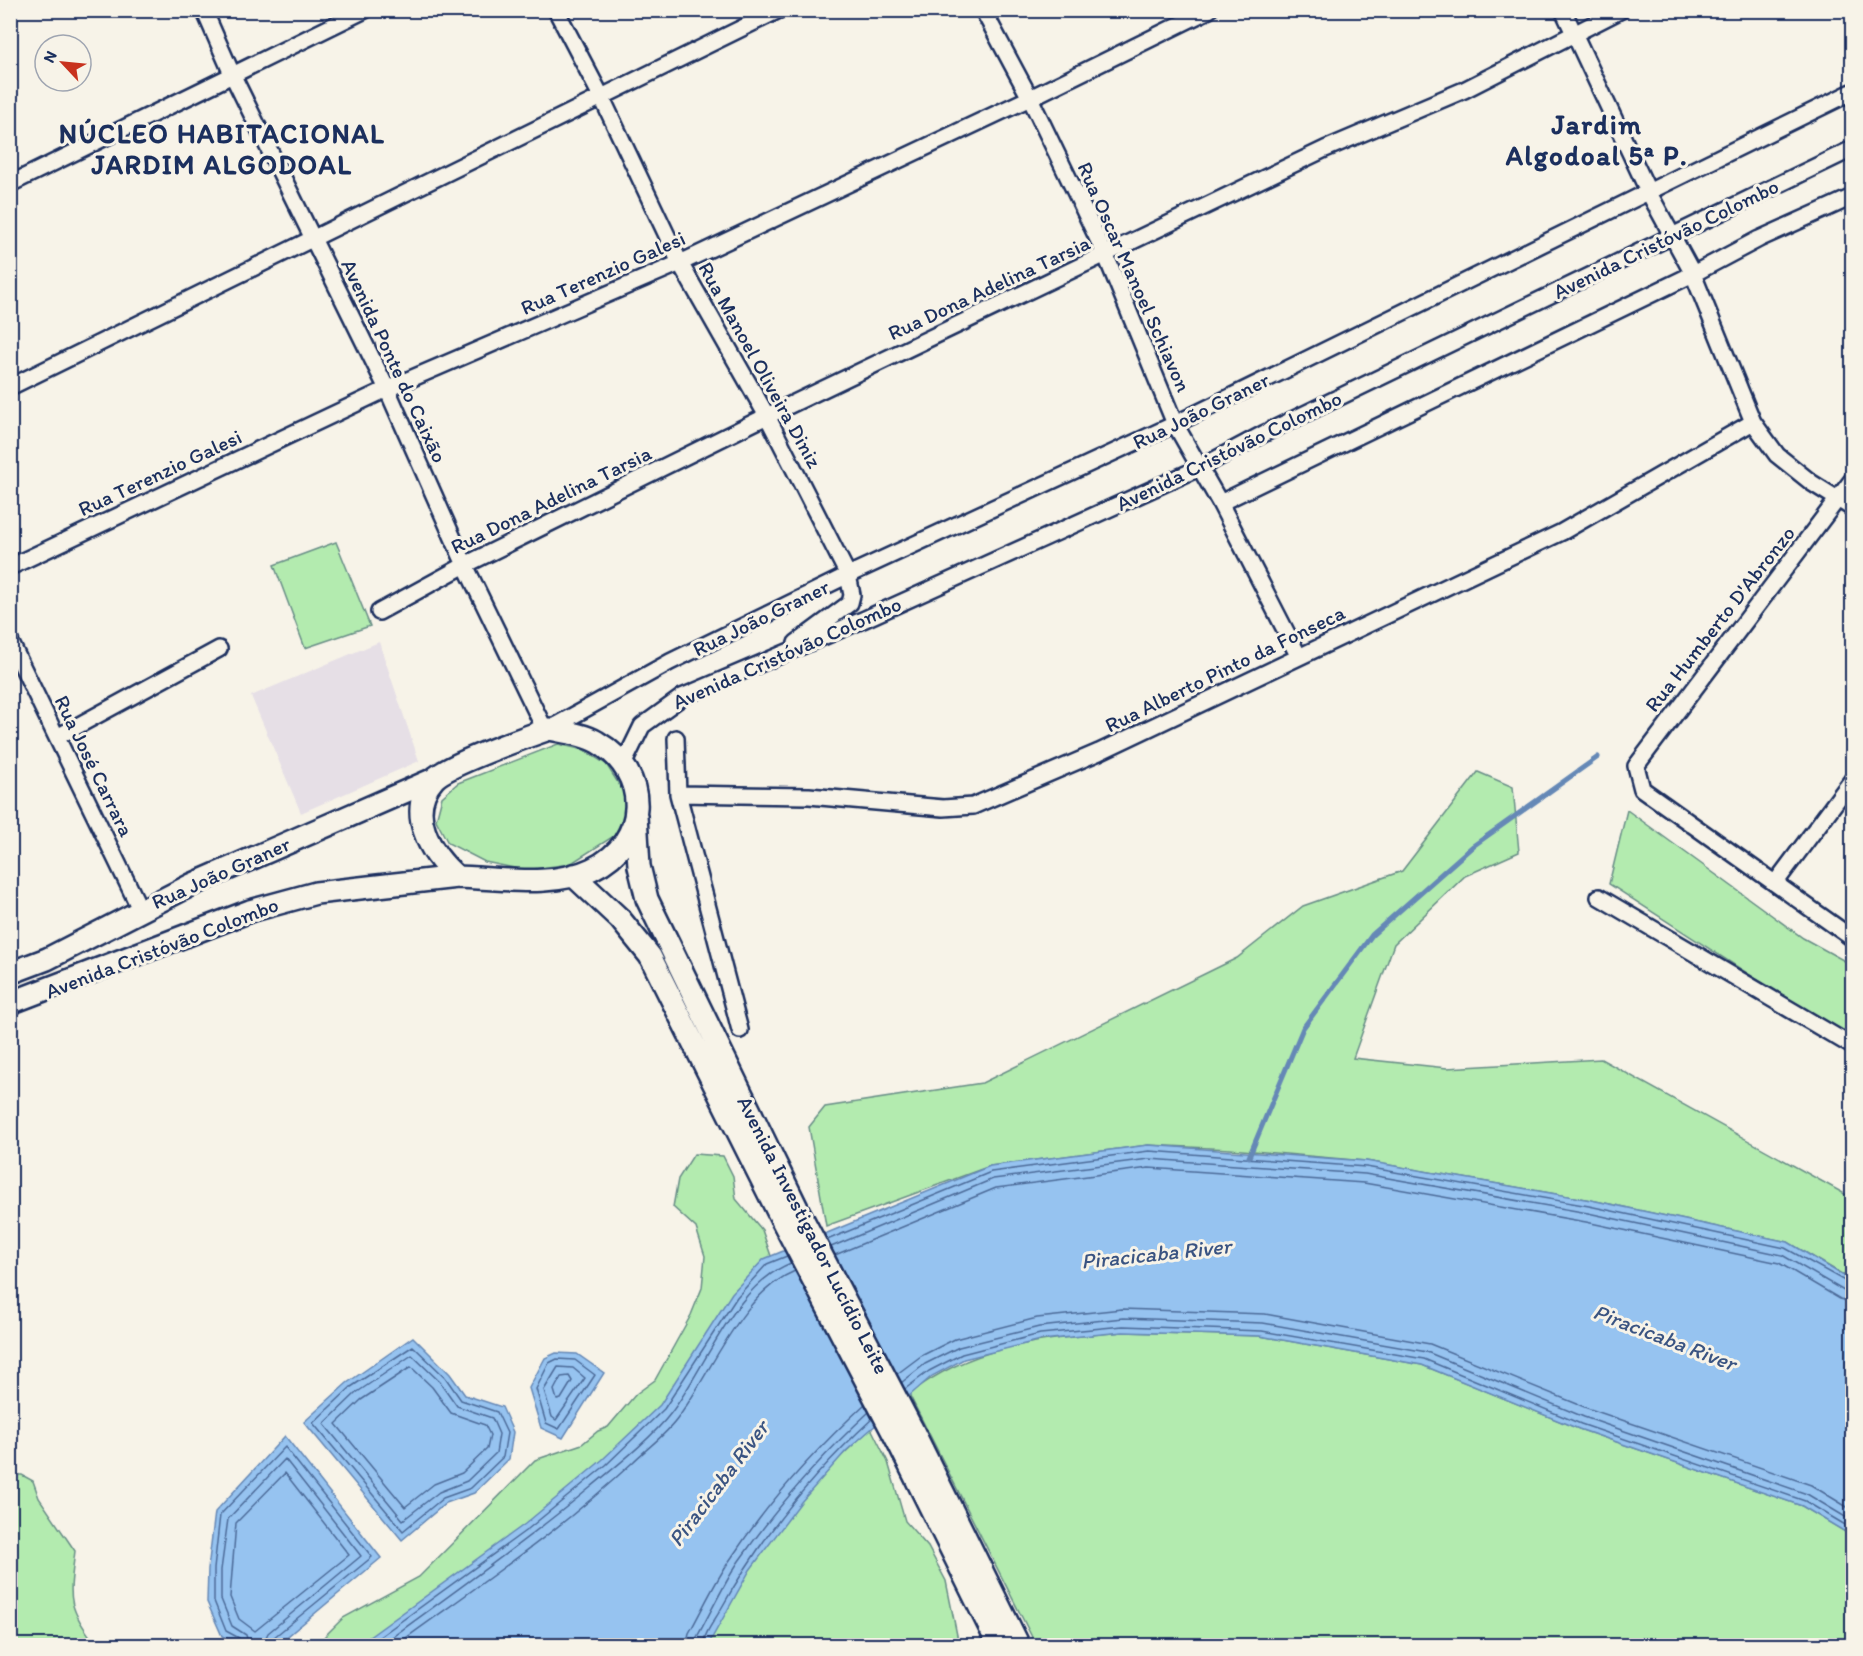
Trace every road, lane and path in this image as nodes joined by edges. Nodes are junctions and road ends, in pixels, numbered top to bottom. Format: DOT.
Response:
graph roads {
  1 [pos="204,10"];
  2 [pos="365,10"];
  3 [pos="556,10"];
  4 [pos="779,10"];
  5 [pos="983,10"];
  6 [pos="1209,10"];
  7 [pos="1563,10"];
  8 [pos="1621,10"];
  9 [pos="1575,36"];
  10 [pos="232,74"];
  11 [pos="1852,92"];
  12 [pos="602,98"];
  13 [pos="1030,98"];
  14 [pos="1852,149"];
  15 [pos="10,184"];
  16 [pos="1649,193"];
  17 [pos="1852,197"];
  18 [pos="1672,236"];
  19 [pos="312,238"];
  20 [pos="1106,256"];
  21 [pos="680,263"];
  22 [pos="1693,274"];
  23 [pos="10,387"];
  24 [pos="387,389"];
  25 [pos="767,416"];
  26 [pos="1753,422"];
  27 [pos="1175,424"];
  28 [pos="1199,468"];
  29 [pos="1852,480"];
  30 [pos="1839,499"];
  31 [pos="1220,503"];
  32 [pos="1852,508"];
  33 [pos="465,565"];
  34 [pos="10,567"];
  35 [pos="848,576"];
  36 [pos="379,612"];
  37 [pos="10,641"];
  38 [pos="219,649"];
  39 [pos="784,653"];
  40 [pos="1298,656"];
  41 [pos="547,730"];
  42 [pos="57,737"];
  43 [pos="676,738"];
  44 [pos="623,765"];
  45 [pos="434,779"];
  46 [pos="1852,780"];
  47 [pos="678,794"];
  48 [pos="636,816"];
  49 [pos="573,875"];
  50 [pos="456,877"];
  51 [pos="1776,882"];
  52 [pos="1599,897"];
  53 [pos="140,909"];
  54 [pos="1852,938"];
  55 [pos="10,973"];
  56 [pos="10,1004"];
  57 [pos="740,1030"];
  58 [pos="1852,1046"];
  59 [pos="790,1215"];
  60 [pos="905,1435"];
  61 [pos="999,1646"];
  62 [pos="1019,1646"];
  1 -- 10 [label="street, Avenida Ponte do Caixão"];
  2 -- 10 [label="street"];
  3 -- 12 [label="street, Rua Manoel Oliveira Diniz"];
  4 -- 12 [label="street"];
  5 -- 13 [label="street, Rua Oscar Manoel Schiavon"];
  6 -- 13 [label="street, Rua Terenzio Galesi"];
  7 -- 9 [label="street"];
  8 -- 9 [label="street, Rua Dona Adelina Tarsia"];
  9 -- 16 [label="street"];
  9 -- 20 [label="street, Rua Dona Adelina Tarsia"];
  10 -- 15 [label="street"];
  10 -- 19 [label="street, Avenida Ponte do Caixão"];
  11 -- 16 [label="street, Rua João Graner"];
  12 -- 19 [label="street"];
  12 -- 21 [label="street, Rua Manoel Oliveira Diniz"];
  13 -- 20 [label="street, Rua Oscar Manoel Schiavon"];
  13 -- 21 [label="street, Rua Terenzio Galesi"];
  14 -- 18 [label="street, Avenida Cristóvão Colombo"];
  16 -- 18 [label="street"];
  16 -- 27 [label="street, Rua João Graner"];
  17 -- 22 [label="street, Avenida Cristóvão Colombo"];
  18 -- 22 [label="street"];
  18 -- 28 [label="street, Avenida Cristóvão Colombo"];
  19 -- 23 [label="street"];
  19 -- 24 [label="street, Avenida Ponte do Caixão"];
  20 -- 25 [label="street, Rua Dona Adelina Tarsia"];
  20 -- 27 [label="street, Rua Oscar Manoel Schiavon"];
  21 -- 24 [label="street, Rua Terenzio Galesi"];
  21 -- 25 [label="street, Rua Manoel Oliveira Diniz"];
  22 -- 26 [label="street"];
  22 -- 31 [label="street, Avenida Cristóvão Colombo"];
  24 -- 33 [label="street, Avenida Ponte do Caixão"];
  24 -- 34 [label="street, Rua Terenzio Galesi"];
  25 -- 33 [label="street, Rua Dona Adelina Tarsia"];
  25 -- 35 [label="street, Rua Manoel Oliveira Diniz"];
  26 -- 30 [label="street"];
  26 -- 40 [label="street, Rua Alberto Pinto da Fonseca"];
  27 -- 28 [label="street, Rua Oscar Manoel Schiavon"];
  27 -- 35 [label="street, Rua João Graner"];
  28 -- 31 [label="street, Rua Oscar Manoel Schiavon"];
  28 -- 39 [label="street, Avenida Cristóvão Colombo"];
  29 -- 30 [label="street, Rua Humberto D'Abronzo"];
  30 -- 32 [label="street"];
  30 -- 51 [label="street, Rua Humberto D'Abronzo"];
  31 -- 40 [label="street, Rua Oscar Manoel Schiavon"];
  33 -- 36 [label="street, Rua Dona Adelina Tarsia"];
  33 -- 41 [label="street, Avenida Ponte do Caixão"];
  35 -- 39 [label="street, Rua Manoel Oliveira Diniz"];
  35 -- 41 [label="street, Rua João Graner"];
  37 -- 42 [label="street, Rua José Carrara"];
  38 -- 42 [label="street"];
  39 -- 44 [label="street, Avenida Cristóvão Colombo"];
  40 -- 47 [label="street, Rua Alberto Pinto da Fonseca"];
  41 -- 44 [label="main road"];
  41 -- 45 [label="main road"];
  42 -- 53 [label="street, Rua José Carrara"];
  43 -- 47 [label="street"];
  44 -- 48 [label="main road"];
  45 -- 50 [label="main road"];
  45 -- 53 [label="main road, Rua João Graner"];
  46 -- 51 [label="street"];
  47 -- 57 [label="street"];
  48 -- 49 [label="main road"];
  48 -- 59 [label="main road, Avenida Investigador Lucídio Leite"];
  49 -- 50 [label="main road"];
  49 -- 59 [label="main road, Avenida Investigador Lucídio Leite"];
  50 -- 56 [label="main road, Avenida Cristóvão Colombo"];
  51 -- 54 [label="street"];
  52 -- 58 [label="street"];
  53 -- 55 [label="main road, Rua João Graner"];
  59 -- 60 [label="main road, Avenida Investigador Lucídio Leite"];
  60 -- 61 [label="main road, Avenida Investigador Lucídio Leite"];
  60 -- 62 [label="main road, Avenida Investigador Lucídio Leite"];
}
